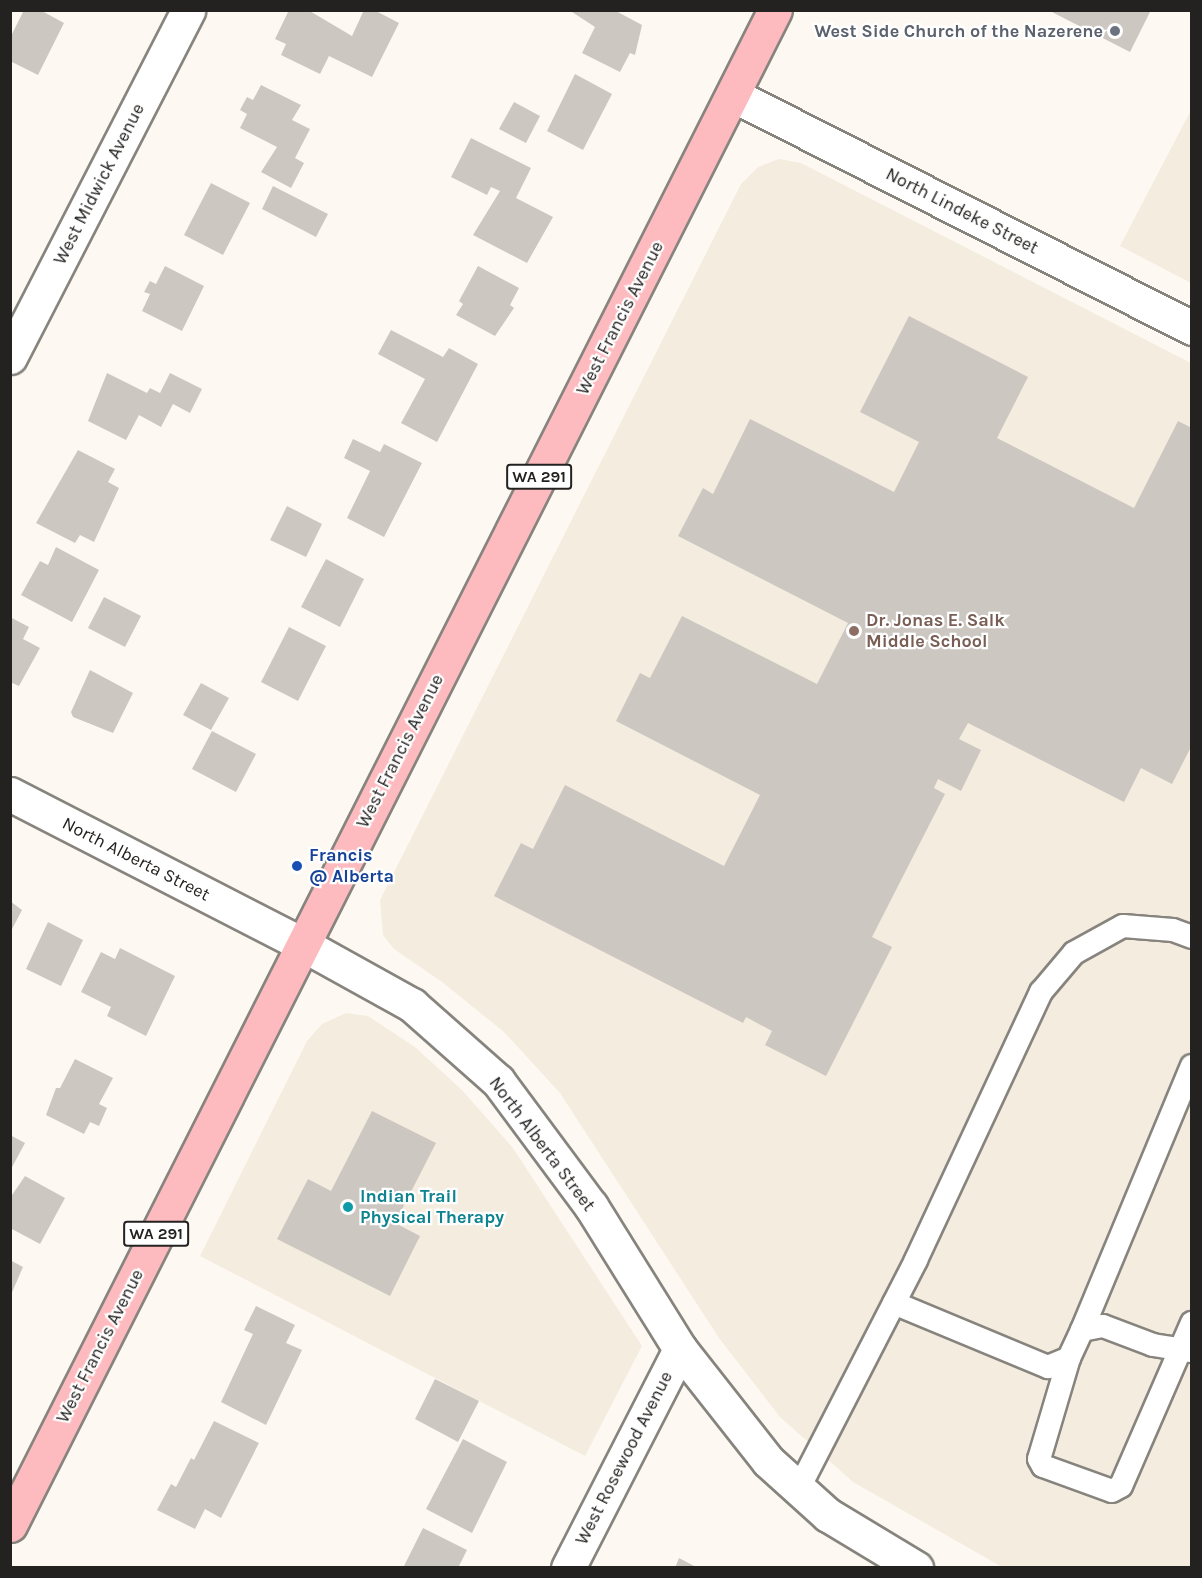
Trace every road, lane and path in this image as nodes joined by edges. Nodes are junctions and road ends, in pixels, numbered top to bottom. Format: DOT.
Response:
graph roads {
  1 [pos="188,10"];
  2 [pos="775,10"];
  3 [pos="733,95"];
  4 [pos="1191,328"];
  5 [pos="10,357"];
  6 [pos="10,794"];
  7 [pos="1191,937"];
  8 [pos="302,944"];
  9 [pos="1191,1066"];
  10 [pos="894,1303"];
  11 [pos="1191,1323"];
  12 [pos="1082,1330"];
  13 [pos="680,1348"];
  14 [pos="1186,1349"];
  15 [pos="1069,1358"];
  16 [pos="799,1488"];
  17 [pos="10,1525"];
  18 [pos="568,1568"];
  19 [pos="916,1568"];
  1 -- 5 [label="street, West Midwick Avenue"];
  2 -- 3 [label="main road, West Francis Avenue / WA 291"];
  3 -- 4 [label="street, North Lindeke Street"];
  3 -- 8 [label="main road, West Francis Avenue / WA 291"];
  6 -- 8 [label="street, North Alberta Street"];
  7 -- 10 [label="lane"];
  8 -- 13 [label="street, North Alberta Street"];
  8 -- 17 [label="main road, West Francis Avenue / WA 291"];
  9 -- 12 [label="lane"];
  10 -- 15 [label="lane"];
  10 -- 16 [label="lane"];
  11 -- 14 [label="lane"];
  12 -- 14 [label="lane"];
  12 -- 15 [label="lane"];
  13 -- 16 [label="street, North Alberta Street"];
  13 -- 18 [label="street, West Rosewood Avenue"];
  14 -- 15 [label="lane"];
  16 -- 19 [label="street, North Alberta Street"];
}
